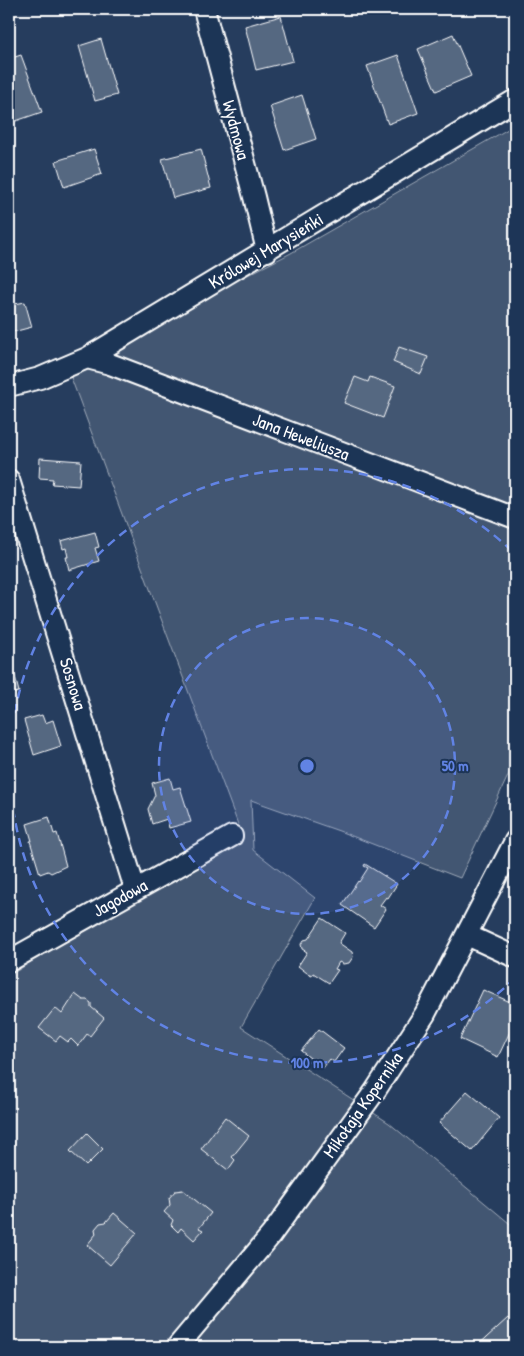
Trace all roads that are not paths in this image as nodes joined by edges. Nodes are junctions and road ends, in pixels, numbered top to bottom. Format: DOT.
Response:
graph roads {
  1 [pos="204,9"];
  2 [pos="515,100"];
  3 [pos="266,251"];
  4 [pos="87,358"];
  5 [pos="9,386"];
  6 [pos="9,480"];
  7 [pos="515,518"];
  8 [pos="232,836"];
  9 [pos="515,841"];
  10 [pos="135,890"];
  11 [pos="467,935"];
  12 [pos="515,957"];
  13 [pos="9,961"];
  14 [pos="178,1347"];
  1 -- 3 [label="street, Wydmowa"];
  2 -- 3 [label="street, Królowej Marysieńki"];
  3 -- 4 [label="street, Królowej Marysieńki"];
  4 -- 5 [label="street, Królowej Marysieńki"];
  4 -- 7 [label="street, Jana Heweliusza"];
  6 -- 10 [label="street, Sosnowa"];
  8 -- 10 [label="street, Jagodowa"];
  9 -- 11 [label="street, Mikołaja Kopernika"];
  10 -- 13 [label="street, Jagodowa"];
  11 -- 12 [label="street"];
  11 -- 14 [label="street, Mikołaja Kopernika"];
}
